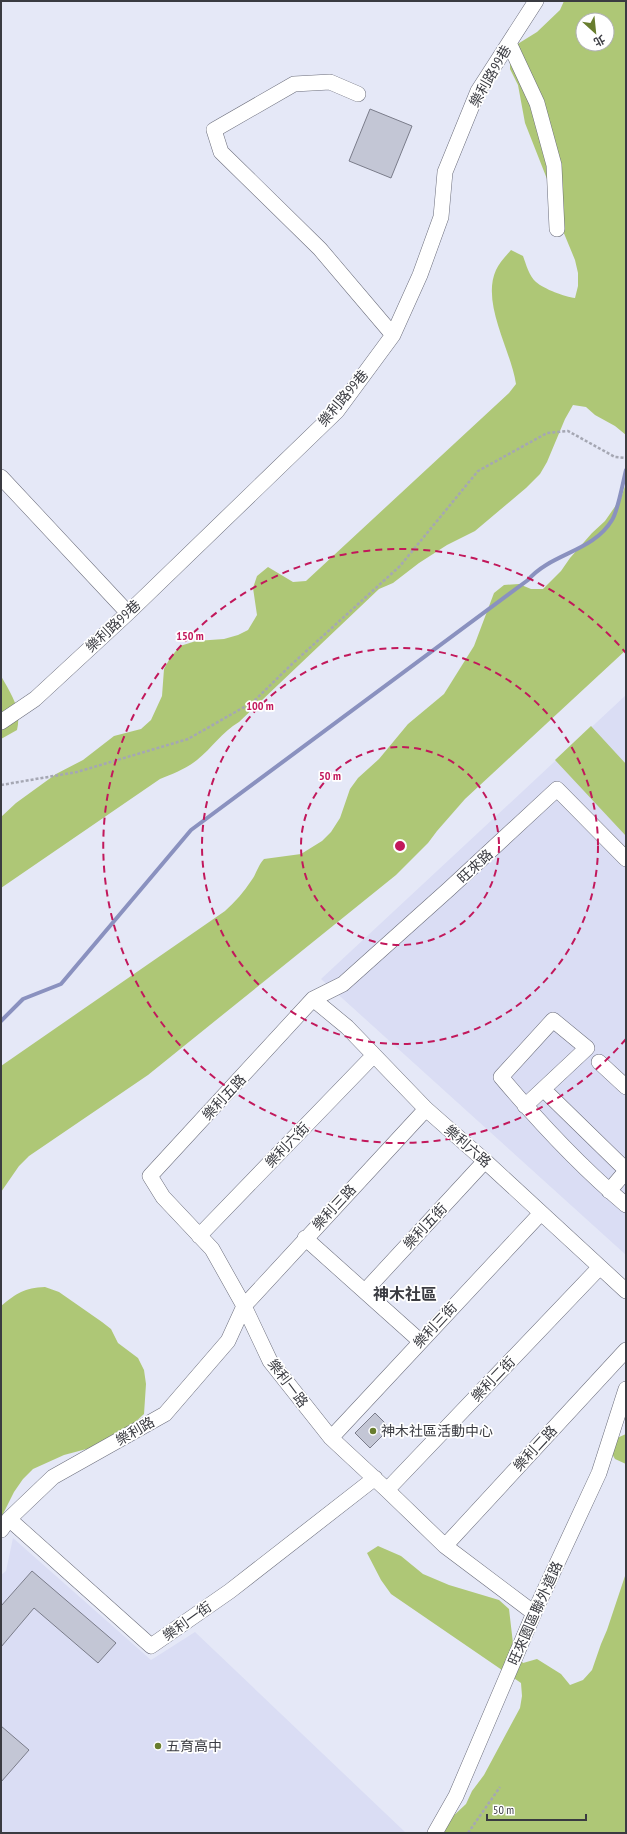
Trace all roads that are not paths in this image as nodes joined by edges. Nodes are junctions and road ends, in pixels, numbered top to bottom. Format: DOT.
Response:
graph roads {
  1 [pos="536,1"];
  2 [pos="509,43"];
  3 [pos="358,94"];
  4 [pos="557,229"];
  5 [pos="393,335"];
  6 [pos="1,477"];
  7 [pos="128,613"];
  8 [pos="1,722"];
  9 [pos="626,859"];
  10 [pos="314,999"];
  11 [pos="374,1055"];
  12 [pos="599,1062"];
  13 [pos="626,1087"];
  14 [pos="543,1089"];
  15 [pos="525,1106"];
  16 [pos="426,1109"];
  17 [pos="485,1161"];
  18 [pos="626,1171"];
  19 [pos="609,1191"];
  20 [pos="163,1197"];
  21 [pos="626,1205"];
  22 [pos="541,1213"];
  23 [pos="200,1236"];
  24 [pos="305,1238"];
  25 [pos="599,1268"];
  26 [pos="365,1291"];
  27 [pos="626,1291"];
  28 [pos="244,1306"];
  29 [pos="420,1341"];
  30 [pos="626,1350"];
  31 [pos="626,1389"];
  32 [pos="330,1438"];
  33 [pos="374,1478"];
  34 [pos="388,1490"];
  35 [pos="5,1525"];
  36 [pos="445,1546"];
  37 [pos="534,1613"];
  38 [pos="435,1833"];
  1 -- 2 [label="street, 樂利路99巷"];
  2 -- 4 [label="street"];
  2 -- 5 [label="street, 樂利路99巷"];
  3 -- 5 [label="street"];
  5 -- 7 [label="street, 樂利路99巷"];
  6 -- 7 [label="street"];
  7 -- 8 [label="street, 樂利路99巷"];
  9 -- 10 [label="street, 旺來路"];
  10 -- 11 [label="street, 樂利六路"];
  10 -- 20 [label="street, 樂利五路"];
  11 -- 16 [label="street, 樂利六路"];
  11 -- 23 [label="street, 樂利六街"];
  12 -- 13 [label="street"];
  14 -- 15 [label="street"];
  14 -- 15 [label="street"];
  14 -- 18 [label="street"];
  15 -- 19 [label="street"];
  16 -- 17 [label="street, 樂利六路"];
  16 -- 24 [label="street, 樂利三路"];
  17 -- 22 [label="street, 樂利六路"];
  17 -- 26 [label="street, 樂利五街"];
  18 -- 19 [label="street"];
  19 -- 21 [label="street"];
  20 -- 23 [label="street, 樂利一路"];
  22 -- 25 [label="street, 樂利六路"];
  22 -- 29 [label="street, 樂利三街"];
  23 -- 28 [label="street, 樂利一路"];
  24 -- 26 [label="street"];
  24 -- 28 [label="street, 樂利三路"];
  25 -- 27 [label="street, 樂利六路"];
  25 -- 34 [label="street, 樂利二街"];
  26 -- 29 [label="street"];
  28 -- 32 [label="street, 樂利一路"];
  28 -- 35 [label="street, 樂利路"];
  29 -- 32 [label="street, 樂利三街"];
  30 -- 36 [label="street, 樂利二路"];
  31 -- 37 [label="street, 旺來園區聯外道路"];
  32 -- 33 [label="street, 樂利一路"];
  33 -- 34 [label="street, 樂利一路"];
  33 -- 35 [label="street, 樂利一街"];
  34 -- 36 [label="street, 樂利一路"];
  36 -- 37 [label="street, 樂利一路"];
  37 -- 38 [label="street, 旺來園區聯外道路"];
}
